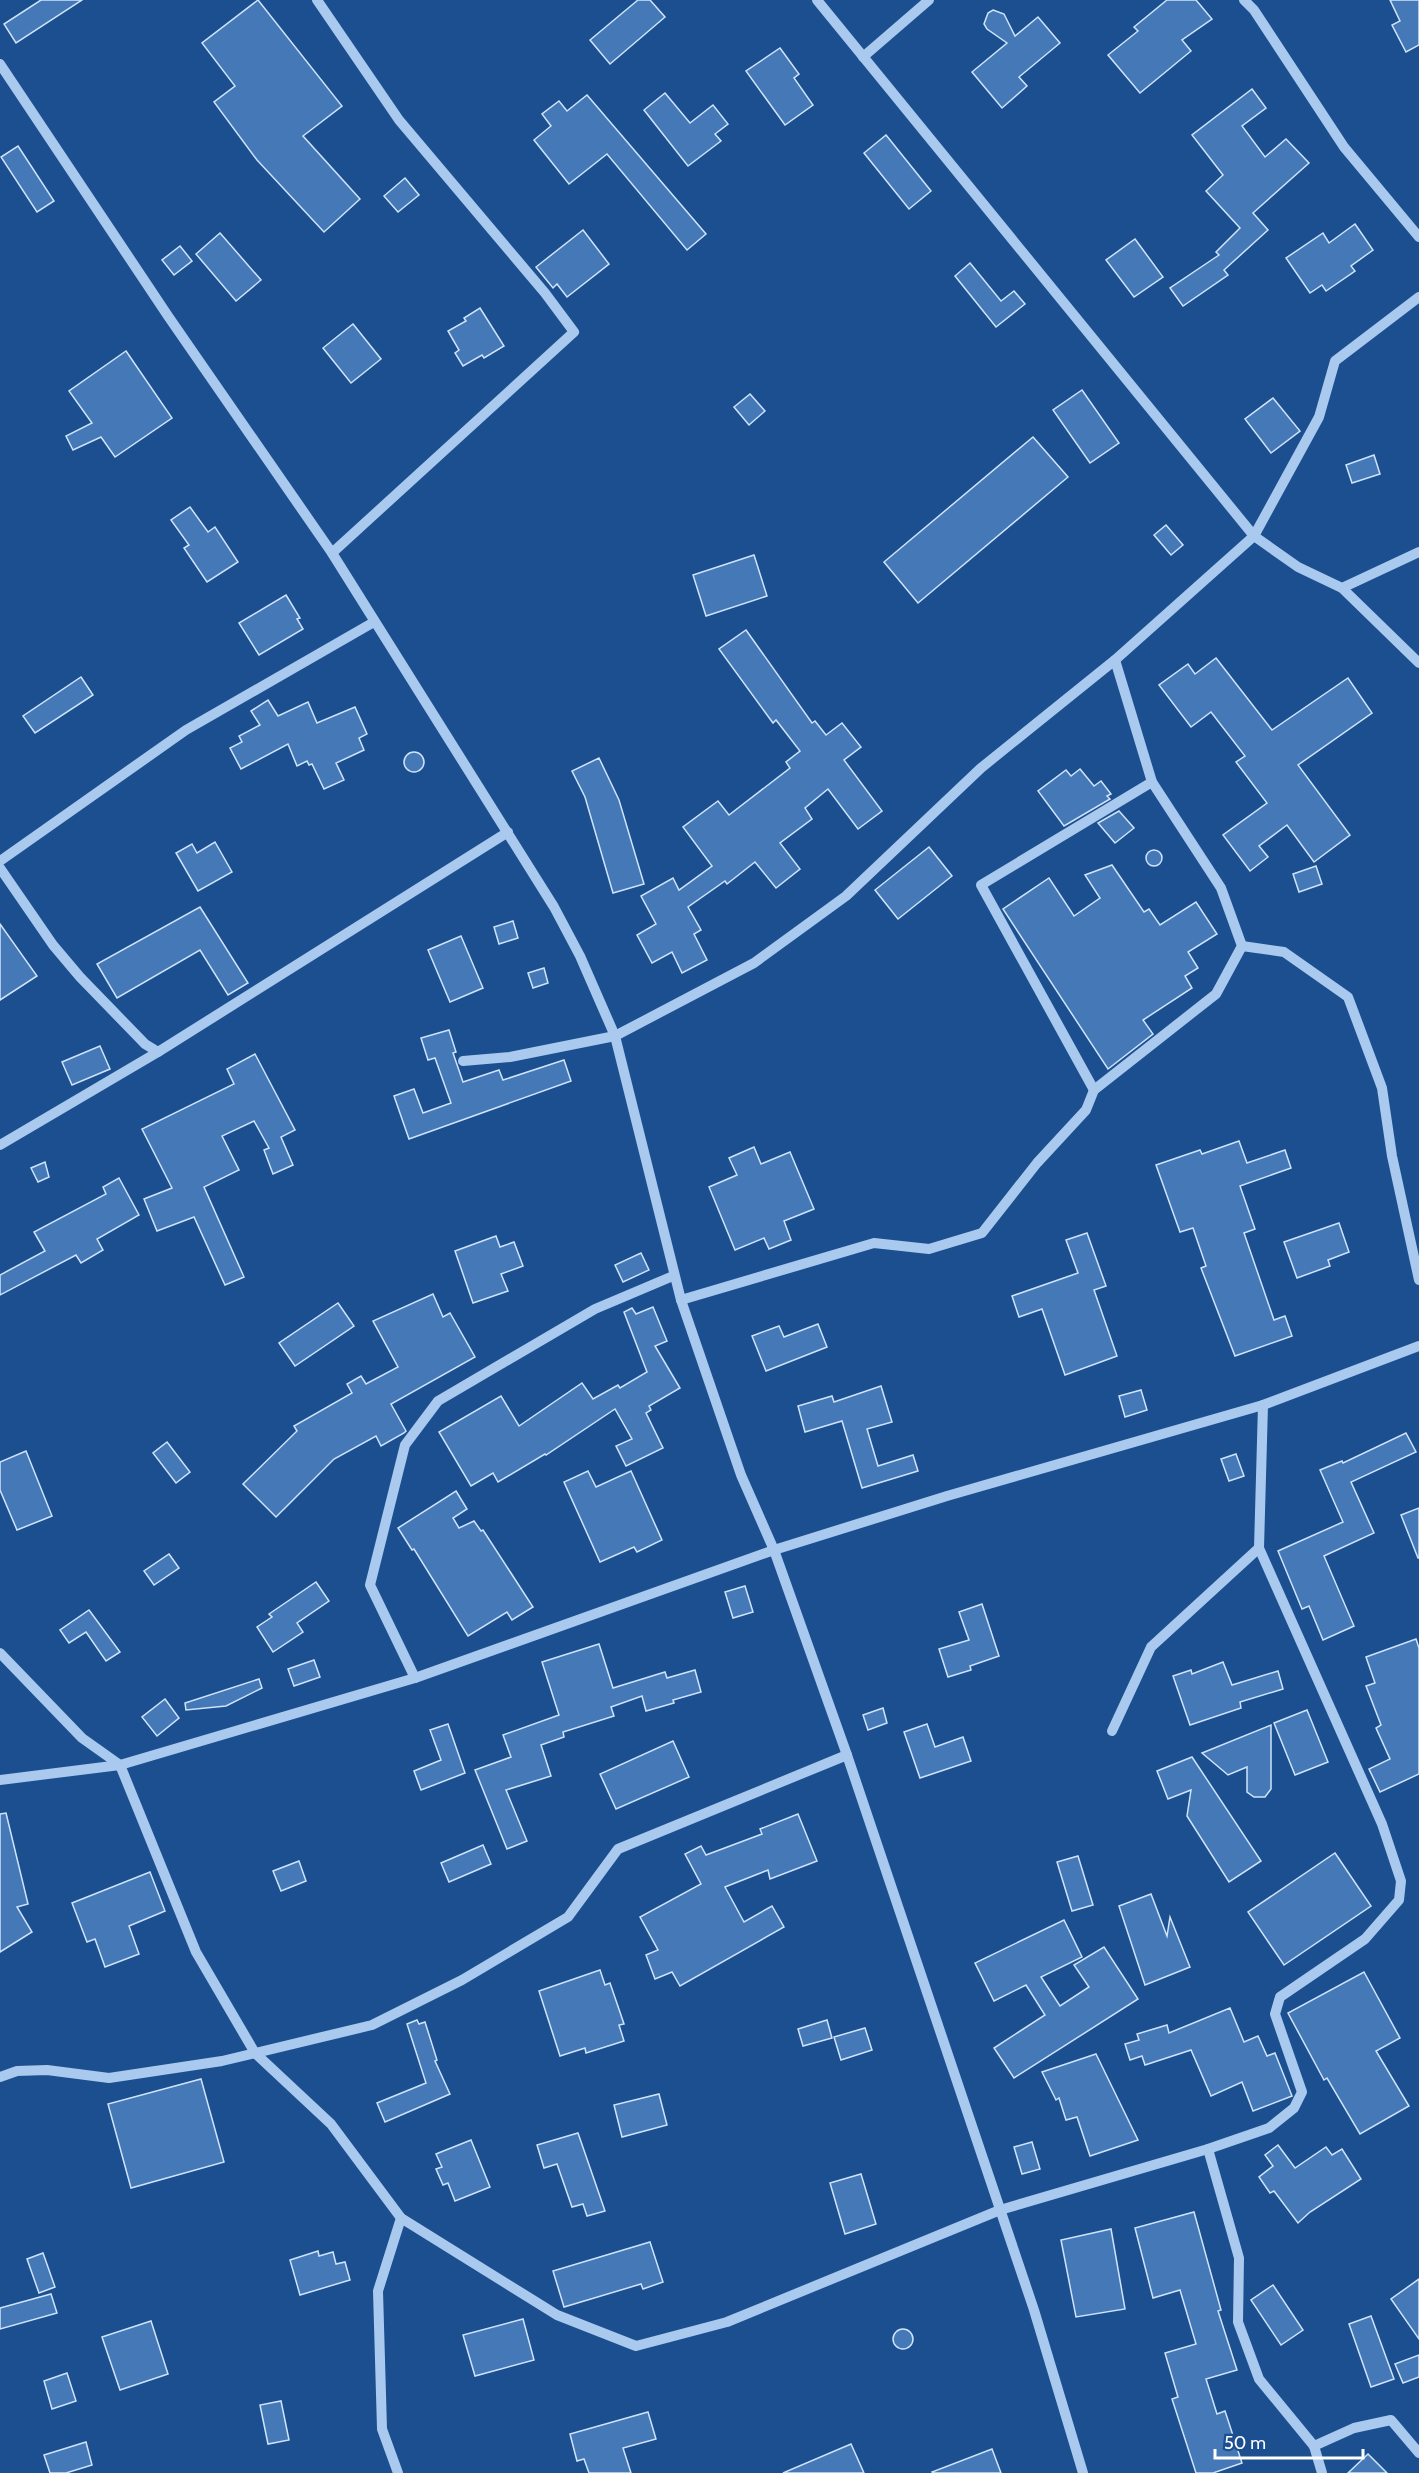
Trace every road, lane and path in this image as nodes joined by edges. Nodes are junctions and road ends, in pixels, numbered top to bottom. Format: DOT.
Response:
graph roads {
  1 [pos="317,0"];
  2 [pos="817,0"];
  3 [pos="929,0"];
  4 [pos="1244,0"];
  5 [pos="1255,5"];
  6 [pos="863,57"];
  7 [pos="0,64"];
  8 [pos="1419,237"];
  9 [pos="1419,297"];
  10 [pos="1254,536"];
  11 [pos="1419,552"];
  12 [pos="332,553"];
  13 [pos="1342,588"];
  14 [pos="374,622"];
  15 [pos="1115,660"];
  16 [pos="1419,663"];
  17 [pos="1152,782"];
  18 [pos="508,832"];
  19 [pos="0,861"];
  20 [pos="0,868"];
  21 [pos="1242,946"];
  22 [pos="615,1036"];
  23 [pos="158,1052"];
  24 [pos="463,1061"];
  25 [pos="1094,1090"];
  26 [pos="0,1146"];
  27 [pos="673,1276"];
  28 [pos="1419,1280"];
  29 [pos="681,1299"];
  30 [pos="1419,1346"];
  31 [pos="1263,1405"];
  32 [pos="1259,1548"];
  33 [pos="774,1550"];
  34 [pos="0,1653"];
  35 [pos="415,1678"];
  36 [pos="1112,1731"];
  37 [pos="847,1755"];
  38 [pos="120,1765"];
  39 [pos="0,1780"];
  40 [pos="255,2053"];
  41 [pos="0,2077"];
  42 [pos="1208,2150"];
  43 [pos="1000,2210"];
  44 [pos="401,2218"];
  45 [pos="1314,2446"];
  46 [pos="1419,2453"];
  47 [pos="398,2473"];
  48 [pos="1083,2473"];
  49 [pos="1322,2473"];
  1 -- 12 [label="street"];
  2 -- 6 [label="street"];
  3 -- 6 [label="street"];
  4 -- 5 [label="street"];
  5 -- 8 [label="street"];
  6 -- 10 [label="street"];
  7 -- 12 [label="street"];
  9 -- 10 [label="street"];
  10 -- 13 [label="street"];
  10 -- 15 [label="street"];
  11 -- 13 [label="street"];
  12 -- 14 [label="street"];
  13 -- 16 [label="street"];
  14 -- 18 [label="street"];
  14 -- 19 [label="street"];
  15 -- 17 [label="street"];
  15 -- 22 [label="street"];
  17 -- 21 [label="street"];
  17 -- 25 [label="street"];
  18 -- 22 [label="street"];
  18 -- 23 [label="street"];
  20 -- 23 [label="street"];
  21 -- 25 [label="street"];
  21 -- 28 [label="street"];
  22 -- 24 [label="street"];
  22 -- 27 [label="street"];
  23 -- 26 [label="street"];
  25 -- 29 [label="street"];
  27 -- 29 [label="street"];
  27 -- 35 [label="street"];
  29 -- 33 [label="street"];
  30 -- 31 [label="street"];
  31 -- 32 [label="street"];
  31 -- 33 [label="street"];
  32 -- 36 [label="street"];
  32 -- 42 [label="street"];
  33 -- 35 [label="street"];
  33 -- 37 [label="street"];
  34 -- 38 [label="street"];
  35 -- 38 [label="street"];
  37 -- 40 [label="street"];
  37 -- 43 [label="street"];
  38 -- 39 [label="street"];
  38 -- 40 [label="street"];
  40 -- 41 [label="street"];
  40 -- 44 [label="street"];
  42 -- 43 [label="street"];
  42 -- 45 [label="street"];
  43 -- 44 [label="street"];
  43 -- 48 [label="street"];
  44 -- 47 [label="street"];
  45 -- 46 [label="street"];
  45 -- 49 [label="street"];
}
